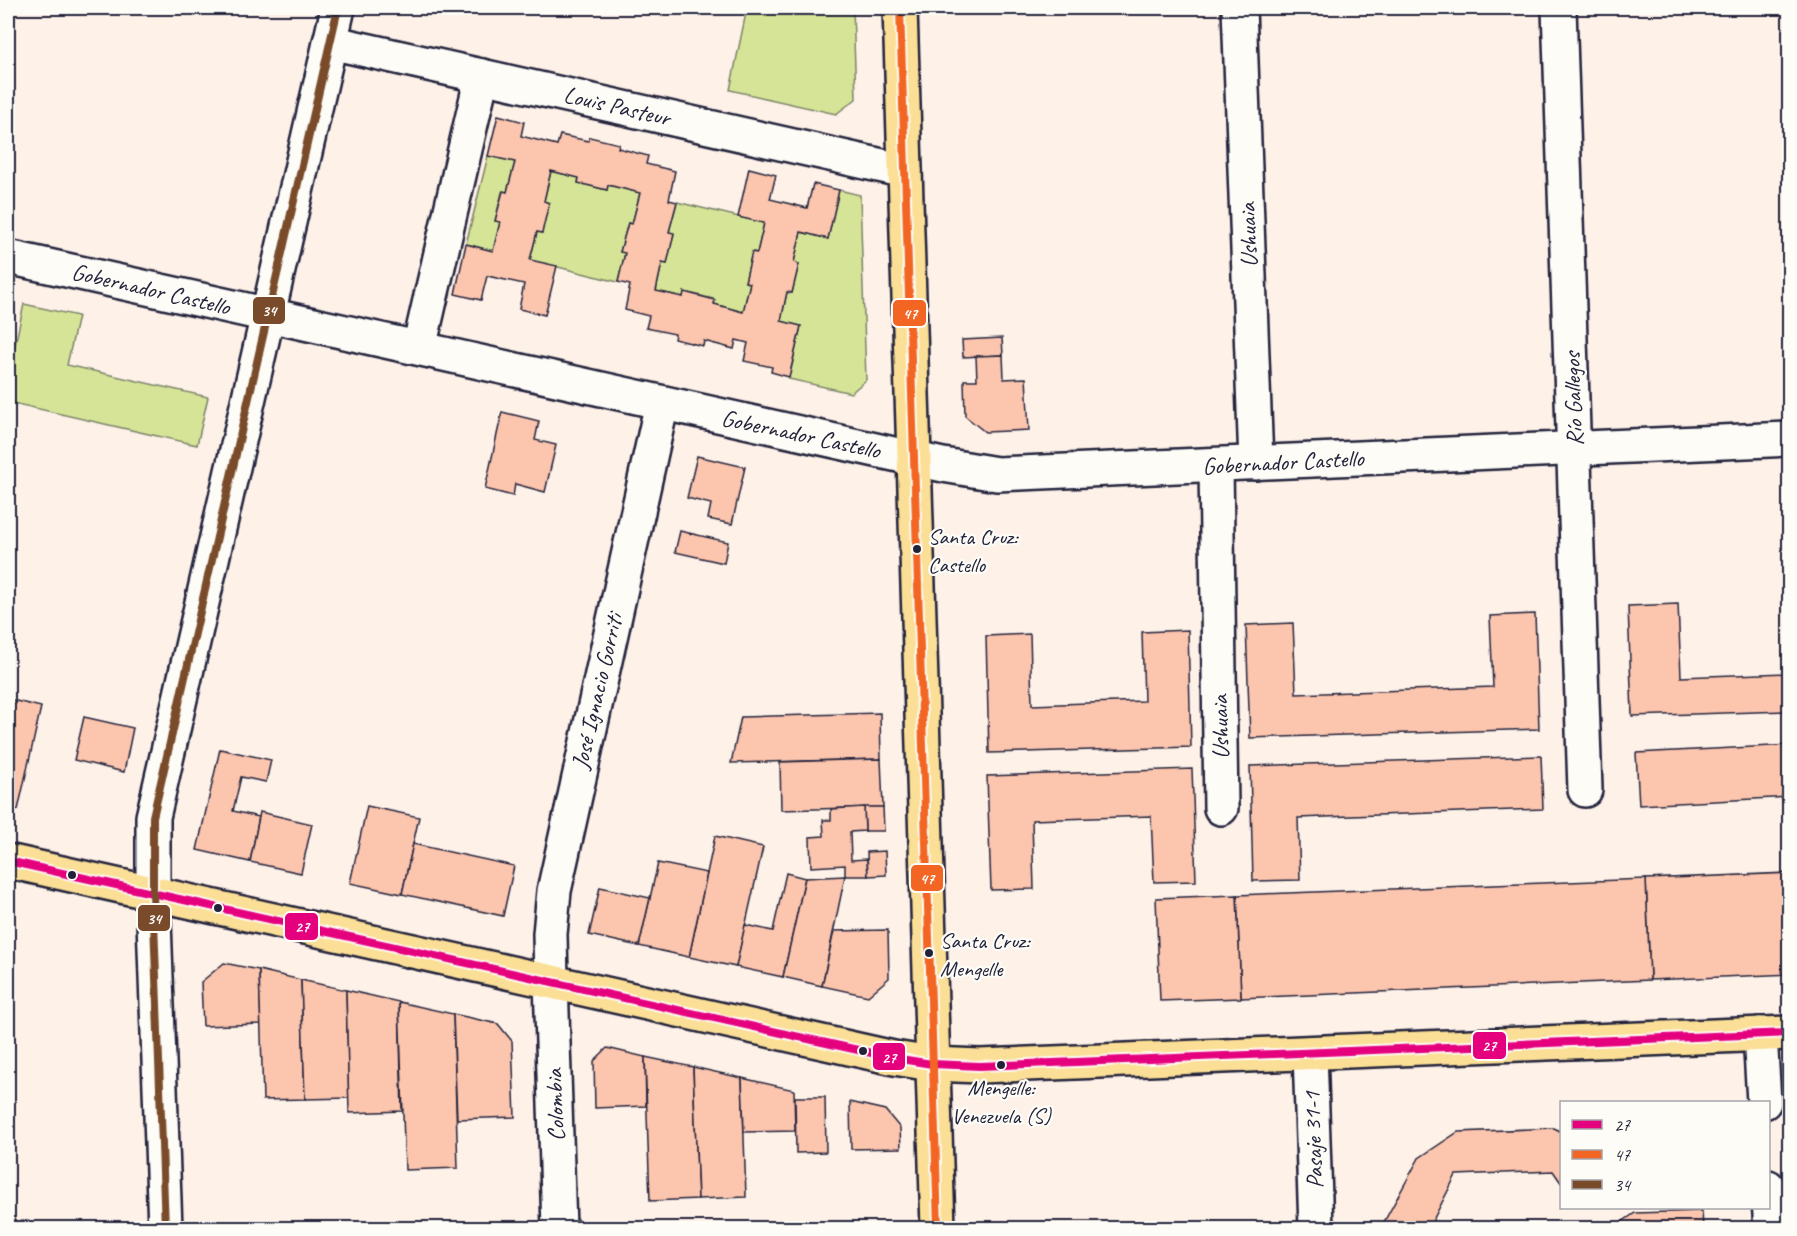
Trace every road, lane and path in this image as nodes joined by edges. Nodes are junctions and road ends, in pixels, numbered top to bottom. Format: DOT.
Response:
graph roads {
  1 [pos="338,8"];
  2 [pos="900,8"];
  3 [pos="1239,8"];
  4 [pos="1559,8"];
  5 [pos="330,42"];
  6 [pos="482,76"];
  7 [pos="905,171"];
  8 [pos="8,257"];
  9 [pos="267,315"];
  10 [pos="419,348"];
  11 [pos="662,403"];
  12 [pos="1790,439"];
  13 [pos="1575,448"];
  14 [pos="914,459"];
  15 [pos="1256,463"];
  16 [pos="1216,465"];
  17 [pos="1585,790"];
  18 [pos="1221,808"];
  19 [pos="8,861"];
  20 [pos="153,893"];
  21 [pos="551,981"];
  22 [pos="1775,1033"];
  23 [pos="1310,1053"];
  24 [pos="932,1064"];
  25 [pos="1764,1101"];
  26 [pos="1770,1209"];
  27 [pos="165,1228"];
  28 [pos="559,1228"];
  29 [pos="938,1228"];
  30 [pos="1316,1228"];
  31 [pos="1771,1228"];
  1 -- 5 [label="street"];
  2 -- 7 [label="main road"];
  3 -- 15 [label="street, Ushuaia"];
  4 -- 13 [label="street, Río Gallegos"];
  5 -- 6 [label="street, Louis Pasteur"];
  5 -- 9 [label="street"];
  6 -- 7 [label="street, Louis Pasteur"];
  6 -- 10 [label="street"];
  7 -- 14 [label="main road"];
  8 -- 9 [label="street, Gobernador Castello"];
  9 -- 10 [label="street, Gobernador Castello"];
  9 -- 20 [label="street"];
  10 -- 11 [label="street, Gobernador Castello"];
  11 -- 14 [label="street, Gobernador Castello"];
  11 -- 21 [label="street, José Ignacio Gorriti"];
  12 -- 13 [label="street, Gobernador Castello"];
  13 -- 15 [label="street, Gobernador Castello"];
  13 -- 17 [label="street, Río Gallegos"];
  14 -- 16 [label="street, Gobernador Castello"];
  14 -- 24 [label="main road"];
  15 -- 16 [label="street, Gobernador Castello"];
  16 -- 18 [label="street, Ushuaia"];
  19 -- 20 [label="main road"];
  20 -- 21 [label="main road"];
  20 -- 27 [label="street"];
  21 -- 24 [label="main road"];
  21 -- 28 [label="street, Colombia"];
  22 -- 23 [label="main road"];
  22 -- 25 [label="street"];
  23 -- 24 [label="main road"];
  23 -- 30 [label="street, Pasaje 31-1"];
  24 -- 29 [label="main road"];
  26 -- 31 [label="street"];
}
